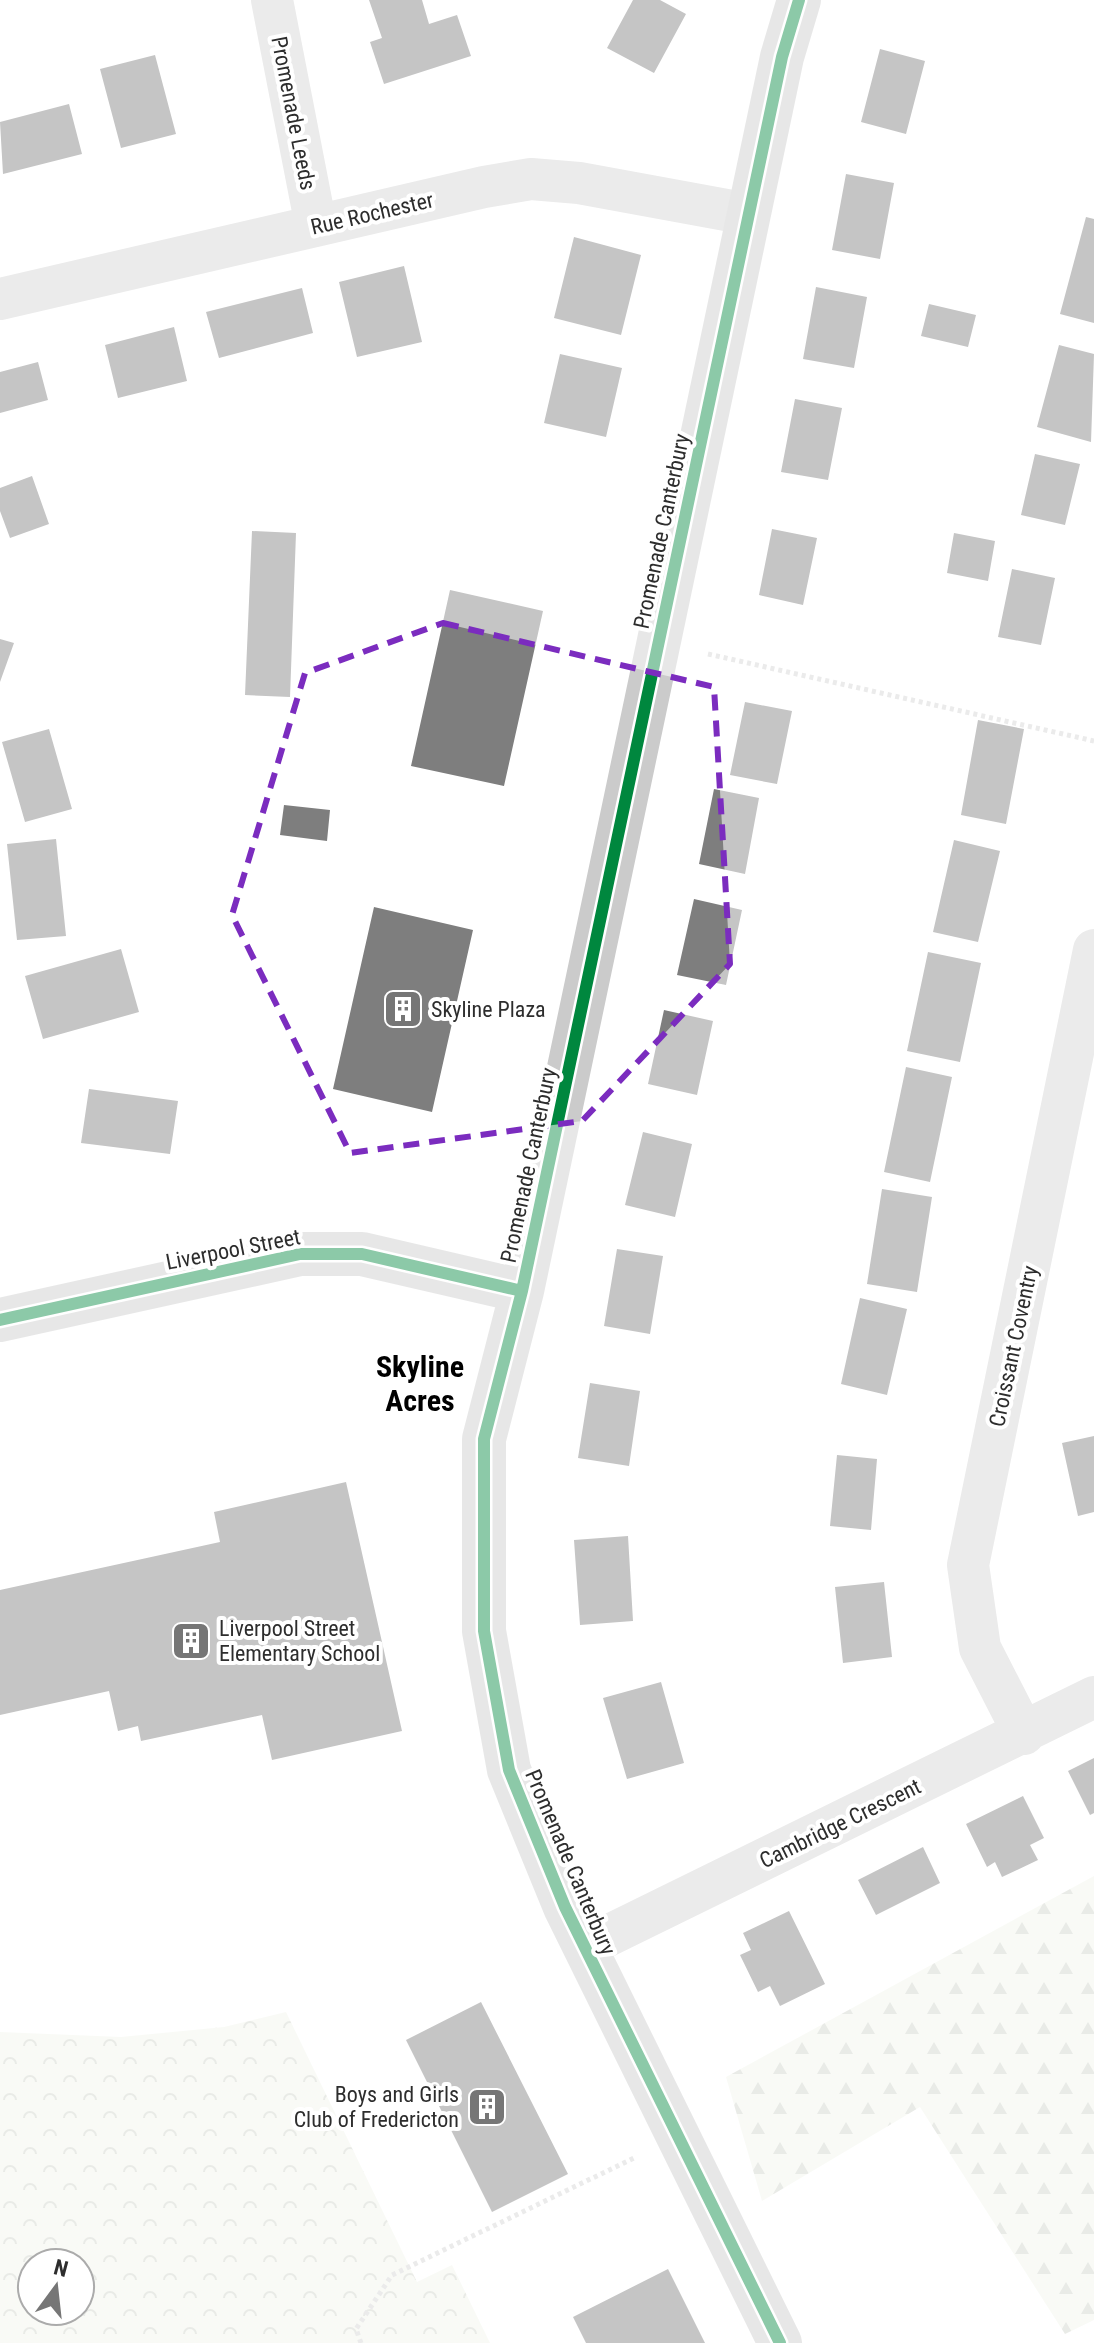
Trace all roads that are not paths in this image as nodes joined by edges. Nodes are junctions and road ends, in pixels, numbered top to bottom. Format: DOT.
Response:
graph roads {
  1 [pos="272,0"];
  2 [pos="799,0"];
  3 [pos="748,214"];
  4 [pos="316,226"];
  5 [pos="0,299"];
  6 [pos="1094,950"];
  7 [pos="522,1291"];
  8 [pos="0,1320"];
  9 [pos="1094,1697"];
  10 [pos="1024,1734"];
  11 [pos="585,1947"];
  12 [pos="780,2343"];
  1 -- 4 [label="street, Promenade Leeds"];
  2 -- 3 [label="street, Promenade Canterbury"];
  3 -- 4 [label="street, Rue Rochester"];
  3 -- 7 [label="street, Promenade Canterbury"];
  4 -- 5 [label="street, Rue Rochester"];
  6 -- 10 [label="street, Croissant Coventry"];
  7 -- 8 [label="street, Liverpool Street"];
  7 -- 11 [label="street, Promenade Canterbury"];
  9 -- 10 [label="street, Cambridge Crescent"];
  10 -- 11 [label="street, Cambridge Crescent"];
  11 -- 12 [label="street, Promenade Canterbury"];
}
